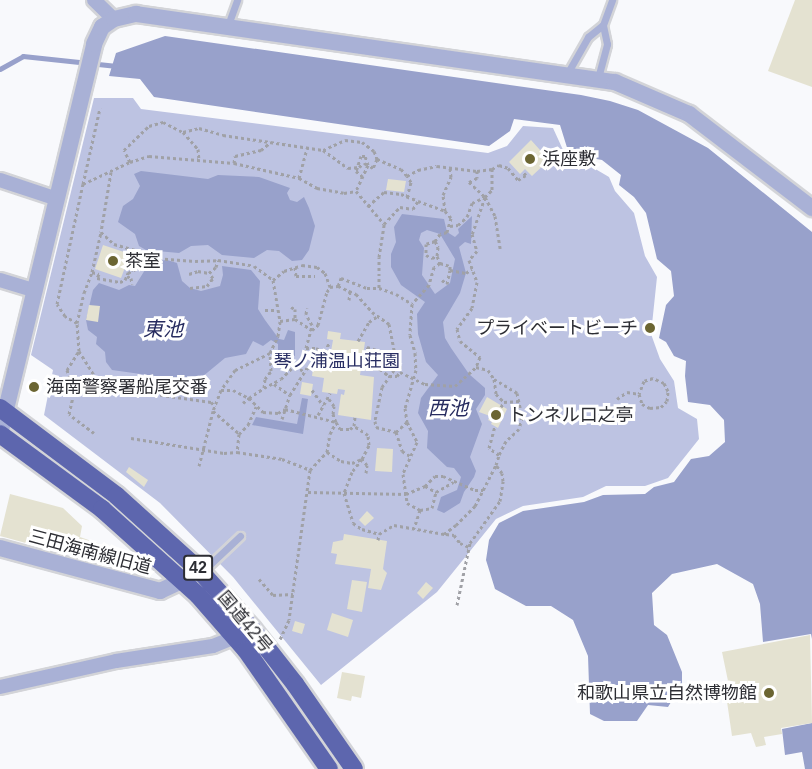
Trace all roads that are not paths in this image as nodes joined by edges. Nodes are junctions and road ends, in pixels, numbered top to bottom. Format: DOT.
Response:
graph roads {
  1 [pos="94,0"];
  2 [pos="237,0"];
  3 [pos="612,0"];
  4 [pos="114,19"];
  5 [pos="228,25"];
  6 [pos="603,25"];
  7 [pos="567,74"];
  8 [pos="598,79"];
  9 [pos="0,180"];
  10 [pos="57,199"];
  11 [pos="812,208"];
  12 [pos="0,280"];
  13 [pos="34,291"];
  14 [pos="3,410"];
  15 [pos="0,434"];
  16 [pos="240,536"];
  17 [pos="0,548"];
  18 [pos="201,572"];
  19 [pos="183,580"];
  20 [pos="244,633"];
  21 [pos="0,687"];
  22 [pos="329,769"];
  23 [pos="354,769"];
  1 -- 4 [label="street"];
  2 -- 5 [label="lane"];
  3 -- 6 [label="lane"];
  4 -- 5 [label="street"];
  4 -- 10 [label="street"];
  5 -- 7 [label="street"];
  6 -- 7 [label="lane"];
  6 -- 8 [label="lane"];
  7 -- 8 [label="street"];
  8 -- 11 [label="street"];
  9 -- 10 [label="street"];
  10 -- 13 [label="street"];
  12 -- 13 [label="street"];
  13 -- 14 [label="street"];
  14 -- 15 [label="street"];
  14 -- 18 [label="highway, 国道42号 / 42"];
  15 -- 19 [label="highway, 国道42号 / 42"];
  16 -- 18 [label="lane"];
  17 -- 19 [label="street, 三田海南線旧道"];
  18 -- 19 [label="street, 三田海南線旧道"];
  18 -- 20 [label="highway, 国道42号 / 42"];
  19 -- 20 [label="highway, 国道42号 / 42"];
  20 -- 21 [label="street"];
  20 -- 22 [label="highway, 国道42号 / 42"];
  20 -- 23 [label="highway, 国道42号 / 42"];
}
